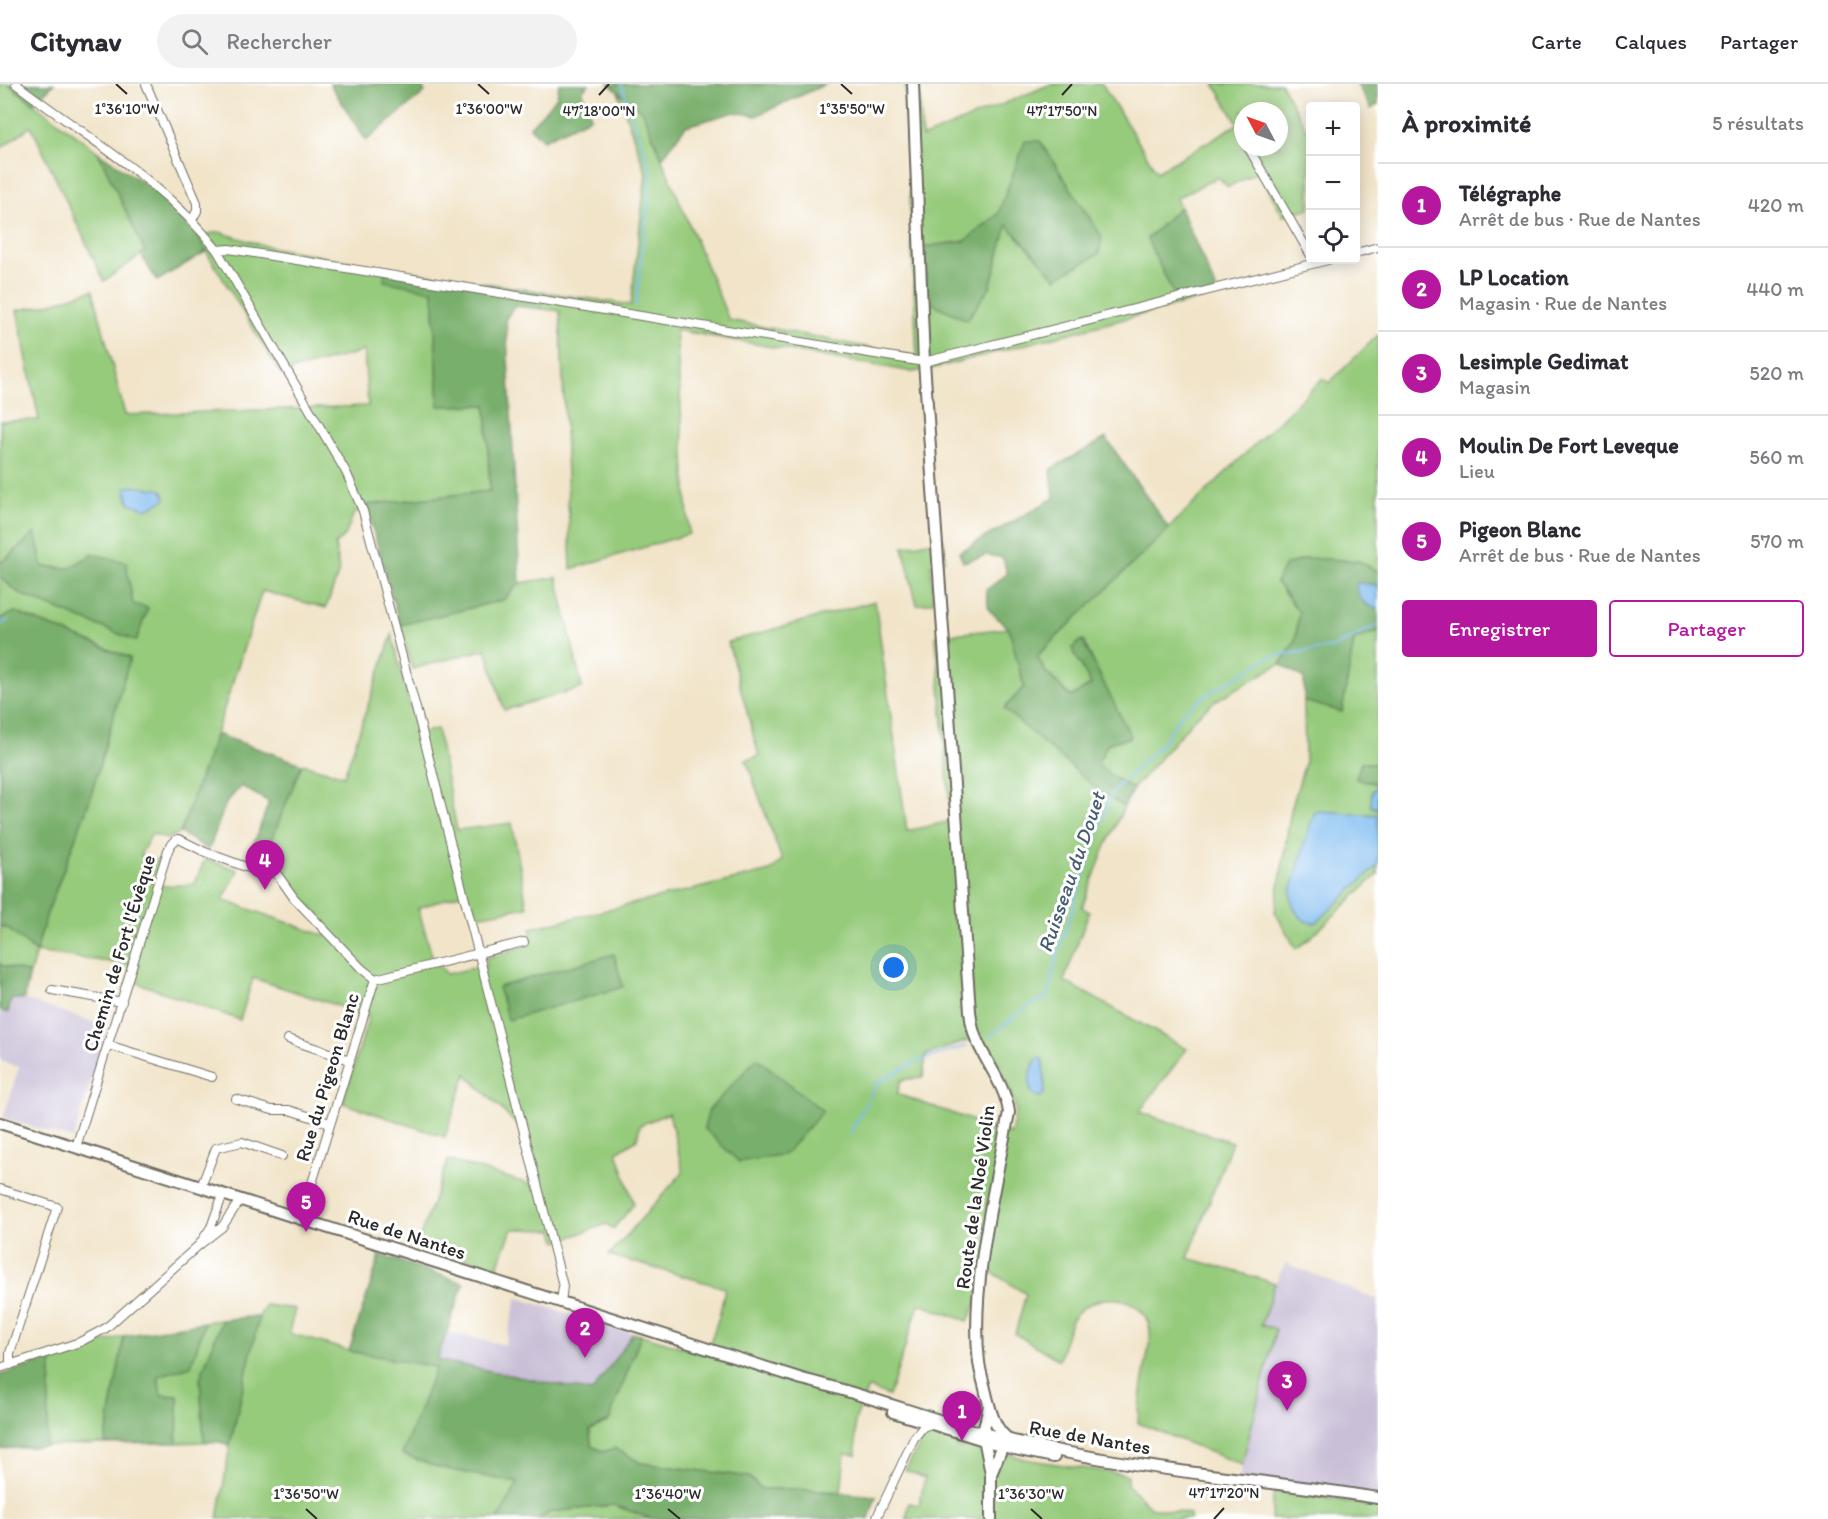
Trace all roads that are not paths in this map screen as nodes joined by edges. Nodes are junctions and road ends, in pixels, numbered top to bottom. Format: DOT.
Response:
graph roads {
  1 [pos="16,84"];
  2 [pos="146,84"];
  3 [pos="913,84"];
  4 [pos="1253,156"];
  5 [pos="192,220"];
  6 [pos="1306,246"];
  7 [pos="1378,247"];
  8 [pos="217,250"];
  9 [pos="1360,251"];
  10 [pos="1306,263"];
  11 [pos="924,362"];
  12 [pos="524,942"];
  13 [pos="479,953"];
  14 [pos="375,979"];
  15 [pos="52,990"];
  16 [pos="122,1002"];
  17 [pos="288,1039"];
  18 [pos="108,1045"];
  19 [pos="350,1060"];
  20 [pos="212,1077"];
  21 [pos="236,1099"];
  22 [pos="0,1123"];
  23 [pos="330,1123"];
  24 [pos="76,1147"];
  25 [pos="282,1156"];
  26 [pos="201,1187"];
  27 [pos="0,1189"];
  28 [pos="223,1194"];
  29 [pos="240,1200"];
  30 [pos="301,1219"];
  31 [pos="199,1245"];
  32 [pos="561,1303"];
  33 [pos="10,1365"];
  34 [pos="0,1368"];
  35 [pos="990,1418"];
  36 [pos="920,1423"];
  37 [pos="966,1430"];
  38 [pos="996,1440"];
  39 [pos="992,1461"];
  40 [pos="1176,1470"];
  41 [pos="1378,1498"];
  42 [pos="876,1519"];
  43 [pos="991,1519"];
  1 -- 5 [label="street"];
  2 -- 5 [label="street"];
  3 -- 11 [label="main road, Route de la Noé Violin"];
  4 -- 6 [label="street"];
  5 -- 8 [label="street"];
  7 -- 9 [label="street"];
  8 -- 11 [label="street"];
  8 -- 13 [label="street"];
  10 -- 11 [label="street"];
  11 -- 35 [label="main road, Route de la Noé Violin"];
  12 -- 13 [label="street, Rue du Pigeon Blanc"];
  13 -- 14 [label="street, Rue du Pigeon Blanc"];
  13 -- 32 [label="street"];
  14 -- 16 [label="street, Chemin de Fort l'Évêque"];
  14 -- 19 [label="street, Rue du Pigeon Blanc"];
  15 -- 16 [label="street"];
  16 -- 18 [label="street, Chemin de Fort l'Évêque"];
  17 -- 19 [label="street"];
  18 -- 20 [label="street"];
  18 -- 24 [label="street, Chemin de Fort l'Évêque"];
  19 -- 23 [label="street, Rue du Pigeon Blanc"];
  21 -- 23 [label="street"];
  22 -- 24 [label="main road, Rue de Nantes"];
  23 -- 30 [label="street, Rue du Pigeon Blanc"];
  24 -- 26 [label="main road, Rue de Nantes"];
  25 -- 26 [label="street"];
  26 -- 28 [label="main road, Rue de Nantes"];
  27 -- 33 [label="street"];
  28 -- 29 [label="main road, Rue de Nantes"];
  28 -- 31 [label="street"];
  29 -- 30 [label="main road, Rue de Nantes"];
  29 -- 31 [label="street"];
  30 -- 32 [label="main road, Rue de Nantes"];
  31 -- 33 [label="street"];
  32 -- 36 [label="main road, Rue de Nantes"];
  33 -- 34 [label="street"];
  35 -- 37 [label="main road"];
  35 -- 38 [label="main road, Route de la Noé Violin"];
  35 -- 38 [label="main road"];
  36 -- 37 [label="main road, Rue de Nantes"];
  36 -- 37 [label="main road, Rue de Nantes"];
  36 -- 38 [label="main road"];
  36 -- 42 [label="street"];
  37 -- 38 [label="main road"];
  37 -- 39 [label="main road"];
  38 -- 39 [label="main road"];
  38 -- 39 [label="main road, Route de la Noé Violin"];
  38 -- 40 [label="main road, Rue de Nantes"];
  38 -- 40 [label="main road"];
  39 -- 43 [label="main road"];
  40 -- 41 [label="main road, Rue de Nantes"];
}
